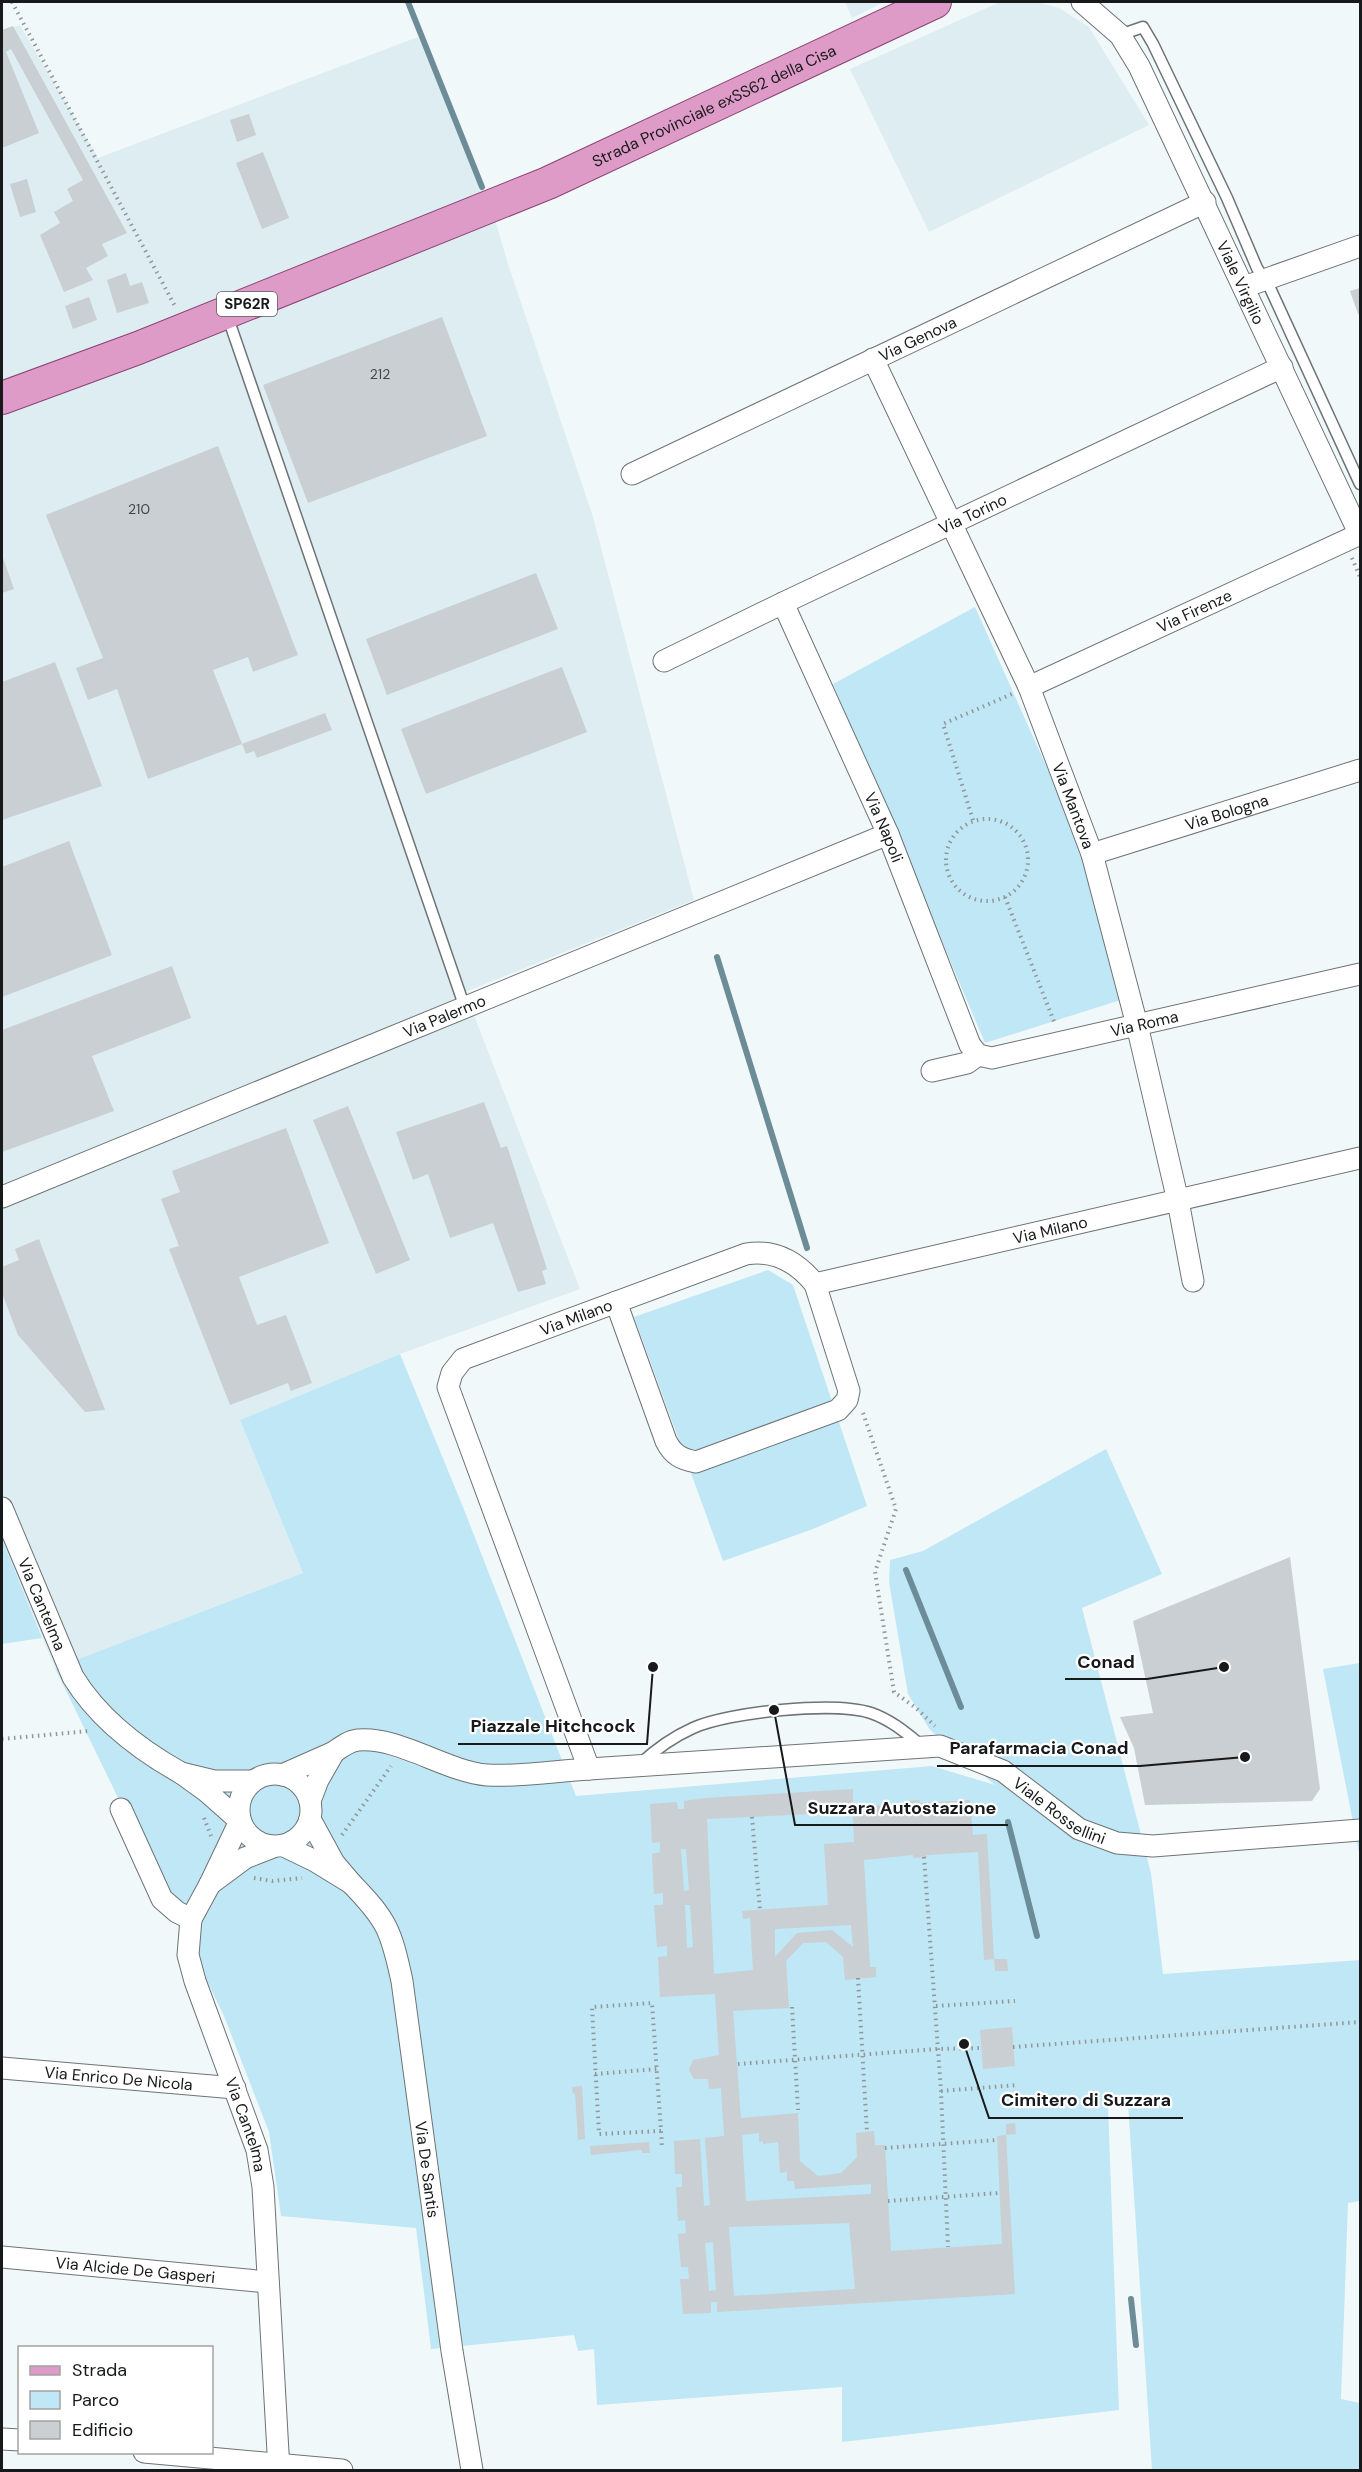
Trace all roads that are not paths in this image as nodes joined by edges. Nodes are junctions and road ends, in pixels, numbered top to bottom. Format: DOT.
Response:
graph roads {
  1 [pos="935,2"];
  2 [pos="1082,2"];
  3 [pos="1100,2"];
  4 [pos="1118,33"];
  5 [pos="1205,202"];
  6 [pos="1360,246"];
  7 [pos="1265,280"];
  8 [pos="1244,287"];
  9 [pos="226,312"];
  10 [pos="873,359"];
  11 [pos="1282,367"];
  12 [pos="2,398"];
  13 [pos="632,474"];
  14 [pos="1360,484"];
  15 [pos="950,524"];
  16 [pos="1360,534"];
  17 [pos="783,603"];
  18 [pos="664,661"];
  19 [pos="1029,687"];
  20 [pos="1360,770"];
  21 [pos="888,834"];
  22 [pos="1092,854"];
  23 [pos="1360,974"];
  24 [pos="465,1008"];
  25 [pos="1137,1025"];
  26 [pos="978,1055"];
  27 [pos="932,1071"];
  28 [pos="1360,1158"];
  29 [pos="2,1197"];
  30 [pos="1178,1201"];
  31 [pos="1193,1281"];
  32 [pos="815,1284"];
  33 [pos="616,1302"];
  34 [pos="2,1508"];
  35 [pos="931,1745"];
  36 [pos="334,1752"];
  37 [pos="638,1765"];
  38 [pos="589,1769"];
  39 [pos="181,1773"];
  40 [pos="282,1775"];
  41 [pos="253,1781"];
  42 [pos="121,1809"];
  43 [pos="310,1810"];
  44 [pos="240,1821"];
  45 [pos="1360,1830"];
  46 [pos="278,1846"];
  47 [pos="351,1883"];
  48 [pos="210,1884"];
  49 [pos="191,1919"];
  50 [pos="2,2068"];
  51 [pos="235,2088"];
  52 [pos="2,2257"];
  53 [pos="268,2282"];
  54 [pos="2,2439"];
  55 [pos="18,2440"];
  56 [pos="161,2454"];
  57 [pos="279,2468"];
  58 [pos="342,2470"];
  59 [pos="472,2470"];
  1 -- 9 [label="main road, Strada Provinciale exSS62 della Cisa / SP62R"];
  2 -- 4 [label="street, Viale Virgilio"];
  3 -- 4 [label="street, Viale Virgilio"];
  4 -- 5 [label="street, Viale Virgilio"];
  4 -- 7 [label="lane"];
  5 -- 8 [label="street, Viale Virgilio"];
  5 -- 10 [label="street, Via Genova"];
  6 -- 7 [label="street"];
  7 -- 8 [label="street"];
  7 -- 14 [label="lane"];
  8 -- 11 [label="street, Viale Virgilio"];
  9 -- 12 [label="main road, SP62R"];
  9 -- 24 [label="lane"];
  10 -- 13 [label="street, Via Genova"];
  10 -- 15 [label="street, Via Mantova"];
  11 -- 15 [label="street, Via Torino"];
  11 -- 16 [label="street, Viale Virgilio"];
  15 -- 17 [label="street, Via Torino"];
  15 -- 19 [label="street, Via Mantova"];
  16 -- 19 [label="street, Via Firenze"];
  17 -- 18 [label="street, Via Torino"];
  17 -- 21 [label="street, Via Napoli"];
  19 -- 22 [label="street, Via Mantova"];
  20 -- 22 [label="street, Via Bologna"];
  21 -- 24 [label="street, Via Palermo"];
  21 -- 26 [label="street, Via Napoli"];
  22 -- 25 [label="street, Via Mantova"];
  23 -- 25 [label="street, Via Roma"];
  24 -- 29 [label="street, Via Palermo"];
  25 -- 26 [label="street, Via Roma"];
  25 -- 30 [label="street, Via Mantova"];
  26 -- 27 [label="street, Via Roma"];
  28 -- 30 [label="street, Via Milano"];
  30 -- 31 [label="street, Via Mantova"];
  30 -- 32 [label="street, Via Milano"];
  32 -- 33 [label="street, Via Milano"];
  32 -- 33 [label="street"];
  33 -- 38 [label="street, Via Milano"];
  34 -- 39 [label="street, Via Cantelma"];
  35 -- 37 [label="street, Viale Rossellini"];
  35 -- 37 [label="lane"];
  35 -- 45 [label="street, Viale Rossellini"];
  36 -- 38 [label="street"];
  36 -- 40 [label="street"];
  36 -- 43 [label="street"];
  37 -- 38 [label="street, Viale Rossellini"];
  39 -- 41 [label="street"];
  39 -- 44 [label="street, Via Cantelma"];
  40 -- 41 [label="street"];
  40 -- 43 [label="street"];
  41 -- 44 [label="street"];
  42 -- 49 [label="street"];
  43 -- 46 [label="street"];
  43 -- 47 [label="street"];
  44 -- 46 [label="street"];
  44 -- 48 [label="street"];
  46 -- 47 [label="street"];
  46 -- 48 [label="street"];
  47 -- 59 [label="street, Via De Santis"];
  48 -- 49 [label="street"];
  49 -- 51 [label="street, Via Cantelma"];
  50 -- 51 [label="street, Via Enrico De Nicola"];
  51 -- 53 [label="street, Via Cantelma"];
  52 -- 53 [label="street, Via Alcide De Gasperi"];
  53 -- 57 [label="street, Via Cantelma"];
  54 -- 55 [label="street"];
  56 -- 57 [label="street"];
  57 -- 58 [label="street"];
}
